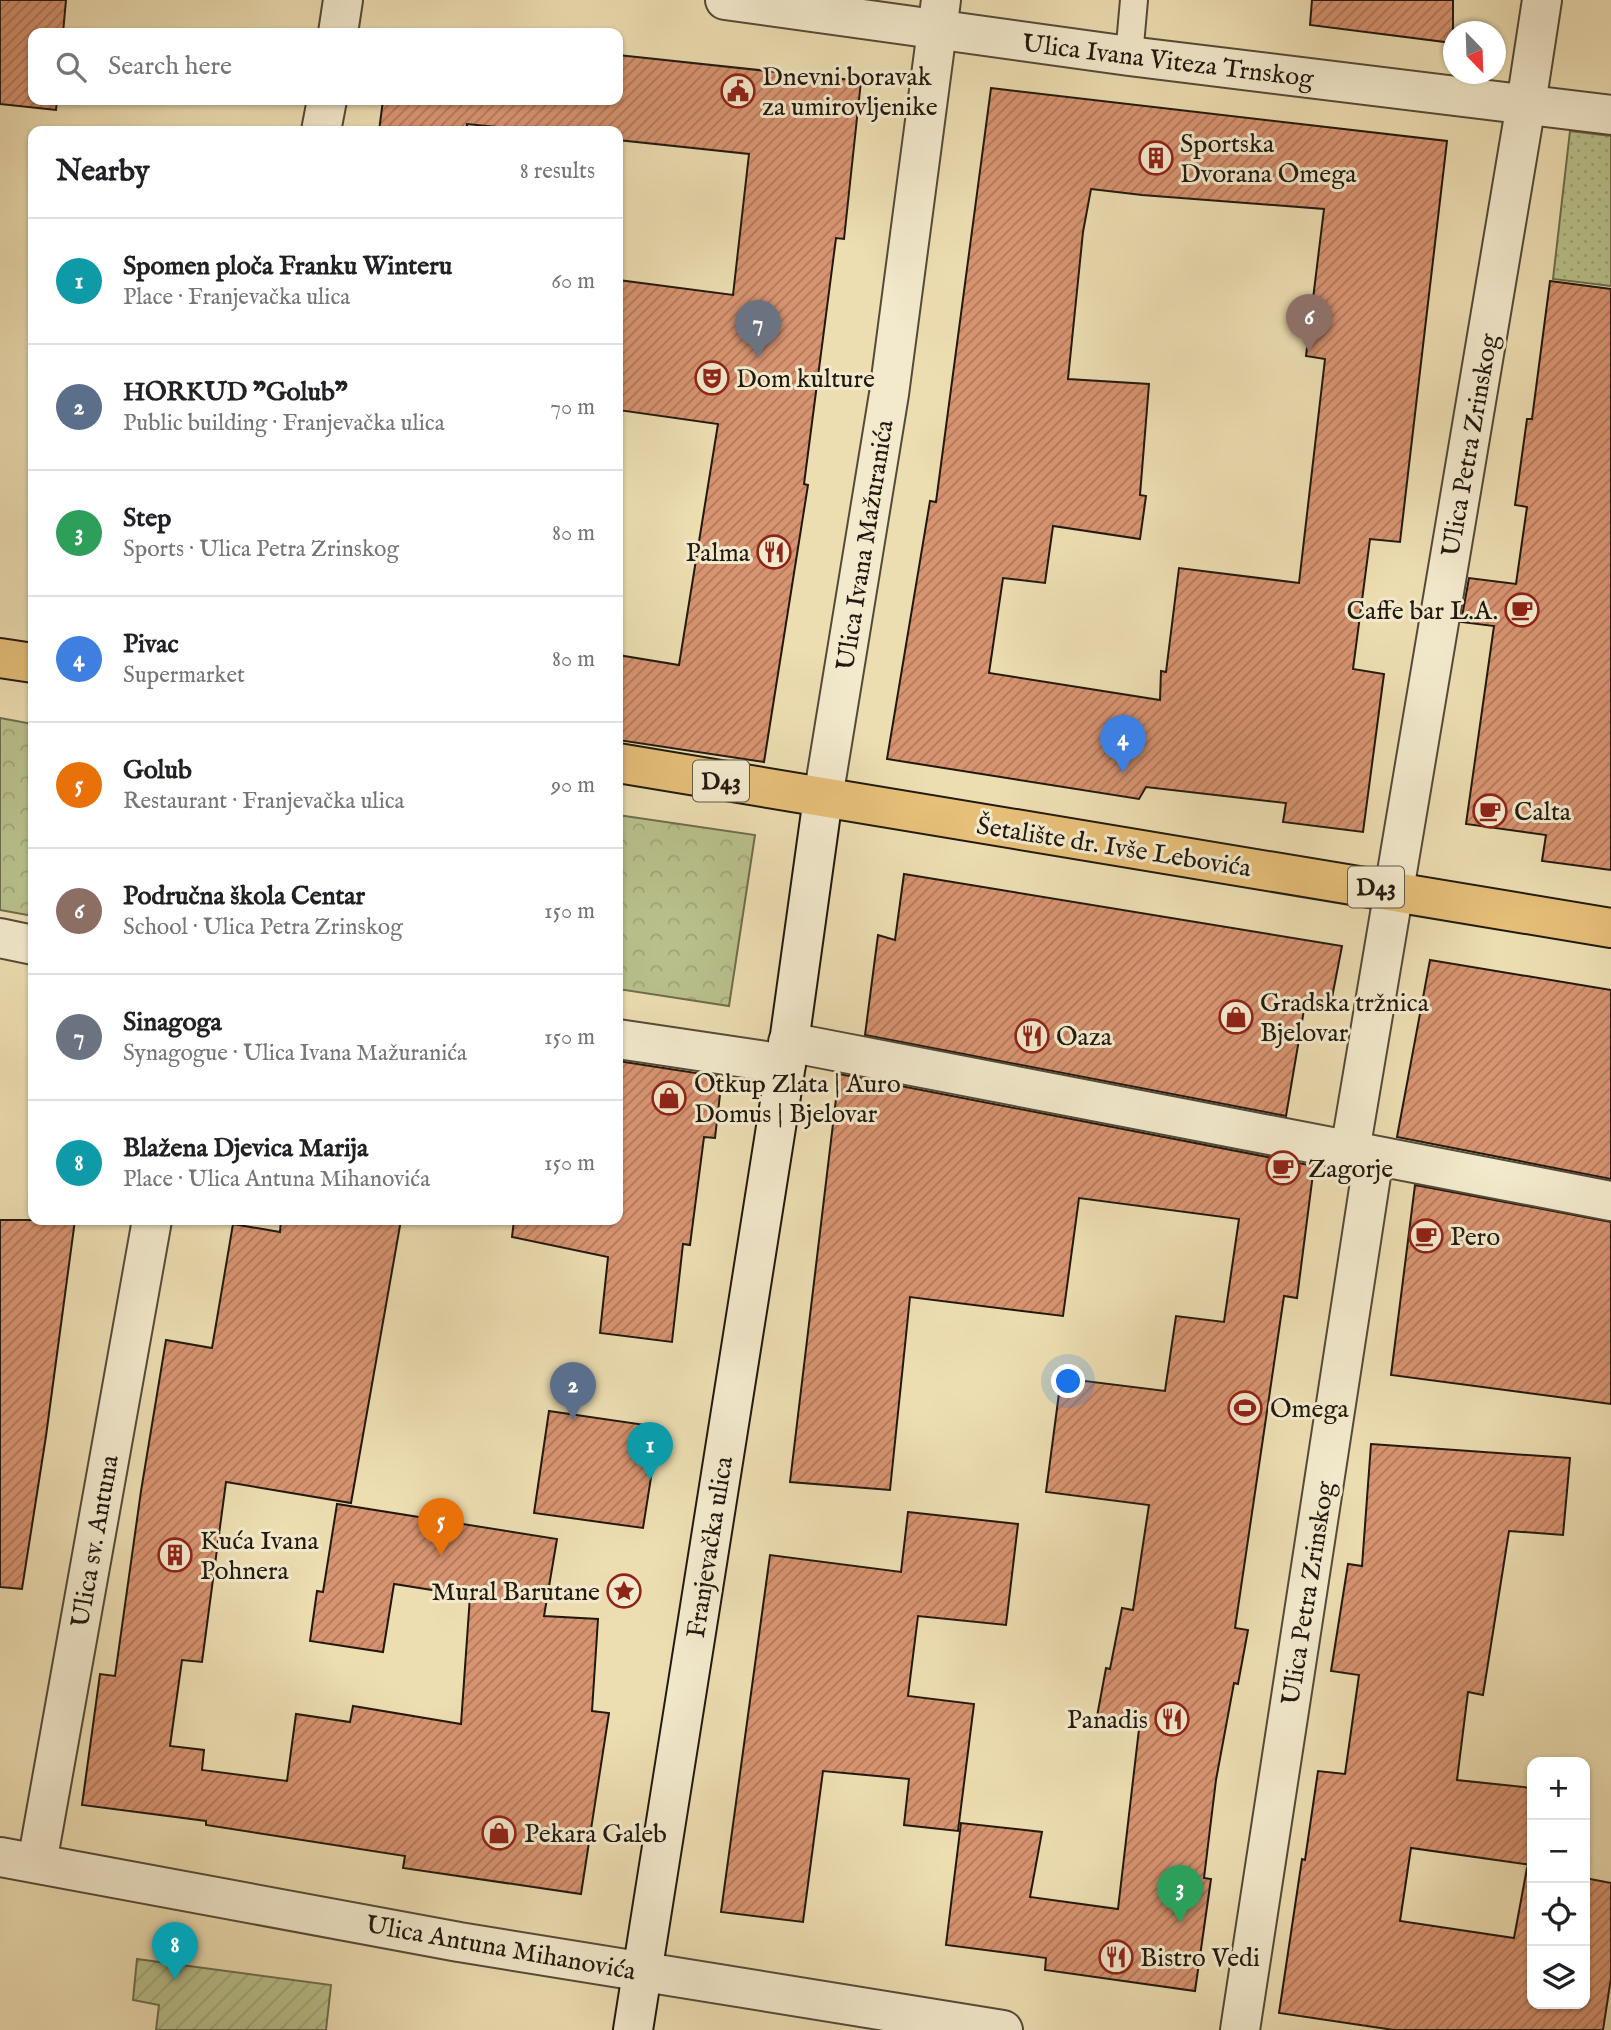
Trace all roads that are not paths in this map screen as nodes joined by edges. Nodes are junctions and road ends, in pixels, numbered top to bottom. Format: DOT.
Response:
graph roads {
  1 [pos="343,0"];
  2 [pos="725,0"];
  3 [pos="1133,0"];
  4 [pos="1542,0"];
  5 [pos="938,15"];
  6 [pos="339,28"];
  7 [pos="1129,56"];
  8 [pos="1527,104"];
  9 [pos="326,105"];
  10 [pos="1611,115"];
  11 [pos="322,126"];
  12 [pos="0,658"];
  13 [pos="28,662"];
  14 [pos="623,764"];
  15 [pos="823,798"];
  16 [pos="1394,890"];
  17 [pos="1611,928"];
  18 [pos="0,938"];
  19 [pos="28,943"];
  20 [pos="623,1039"];
  21 [pos="787,1053"];
  22 [pos="1362,1154"];
  23 [pos="1611,1201"];
  24 [pos="151,1225"];
  25 [pos="0,1857"];
  26 [pos="37,1863"];
  27 [pos="642,1971"];
  28 [pos="942,2025"];
  29 [pos="633,2030"];
  30 [pos="1003,2030"];
  31 [pos="1240,2030"];
  1 -- 6 [label="street"];
  2 -- 5 [label="street, Ulica Ivana Viteza Trnskog"];
  3 -- 7 [label="lane"];
  4 -- 8 [label="street, Ulica Petra Zrinskog"];
  5 -- 7 [label="street, Ulica Ivana Viteza Trnskog"];
  5 -- 15 [label="street, Ulica Ivana Mažuranića"];
  7 -- 8 [label="street, Ulica Ivana Viteza Trnskog"];
  8 -- 10 [label="street, Ulica Ivana Viteza Trnskog"];
  8 -- 16 [label="street, Ulica Petra Zrinskog"];
  9 -- 11 [label="street"];
  12 -- 13 [label="main road"];
  14 -- 15 [label="main road, Šetalište dr. Ivše Lebovića / D43"];
  15 -- 16 [label="main road, Šetalište dr. Ivše Lebovića / D43"];
  15 -- 21 [label="street, Ulica Ivana Mažuranića"];
  16 -- 17 [label="main road, Šetalište dr. Ivše Lebovića / D43"];
  16 -- 22 [label="street, Ulica Petra Zrinskog"];
  18 -- 19 [label="street"];
  20 -- 21 [label="street"];
  21 -- 22 [label="street"];
  21 -- 27 [label="street, Franjevačka ulica"];
  22 -- 23 [label="street"];
  22 -- 31 [label="street, Ulica Petra Zrinskog"];
  24 -- 26 [label="street, Ulica sv. Antuna"];
  25 -- 26 [label="street, Ulica Antuna Mihanovića"];
  26 -- 27 [label="street, Ulica Antuna Mihanovića"];
  27 -- 28 [label="street, Ulica Antuna Mihanovića"];
  27 -- 29 [label="street, Franjevačka ulica"];
  28 -- 30 [label="street, Ulica Antuna Mihanovića"];
}
